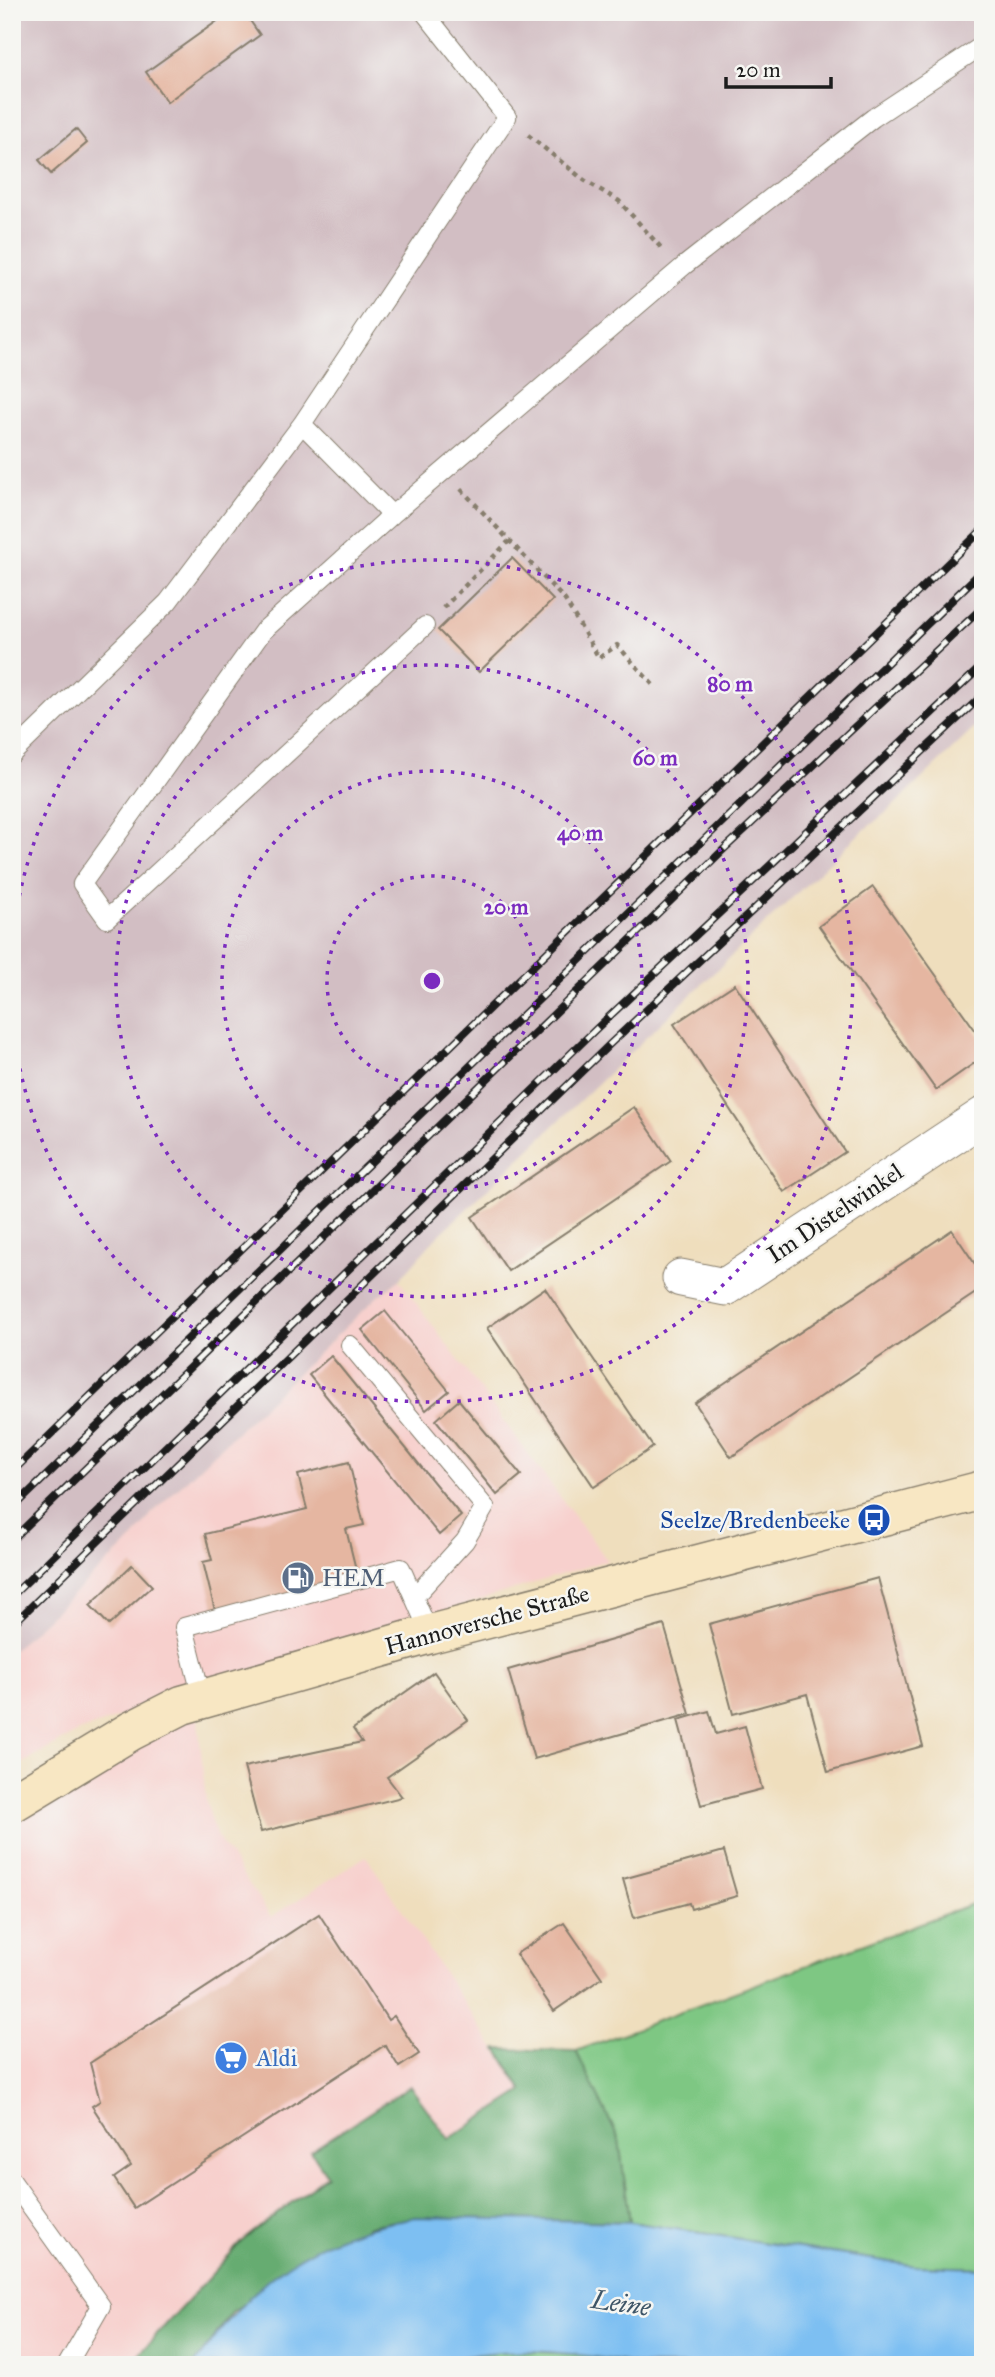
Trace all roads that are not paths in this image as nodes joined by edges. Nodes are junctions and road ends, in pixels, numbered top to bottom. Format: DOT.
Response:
graph roads {
  1 [pos="424,12"];
  2 [pos="983,45"];
  3 [pos="302,424"];
  4 [pos="392,515"];
  5 [pos="425,626"];
  6 [pos="12,754"];
  7 [pos="983,1116"];
  8 [pos="681,1278"];
  9 [pos="350,1345"];
  10 [pos="983,1490"];
  11 [pos="415,1595"];
  12 [pos="430,1634"];
  13 [pos="202,1699"];
  14 [pos="12,1803"];
  15 [pos="12,2180"];
  16 [pos="67,2365"];
  1 -- 3 [label="lane"];
  2 -- 4 [label="lane"];
  3 -- 4 [label="lane"];
  3 -- 6 [label="lane"];
  4 -- 5 [label="lane"];
  7 -- 8 [label="street, Im Distelwinkel"];
  9 -- 11 [label="lane"];
  10 -- 12 [label="street, Hannoversche Straße"];
  11 -- 12 [label="lane"];
  11 -- 13 [label="lane"];
  12 -- 13 [label="street, Hannoversche Straße"];
  13 -- 14 [label="street, Hannoversche Straße"];
  15 -- 16 [label="lane"];
}
